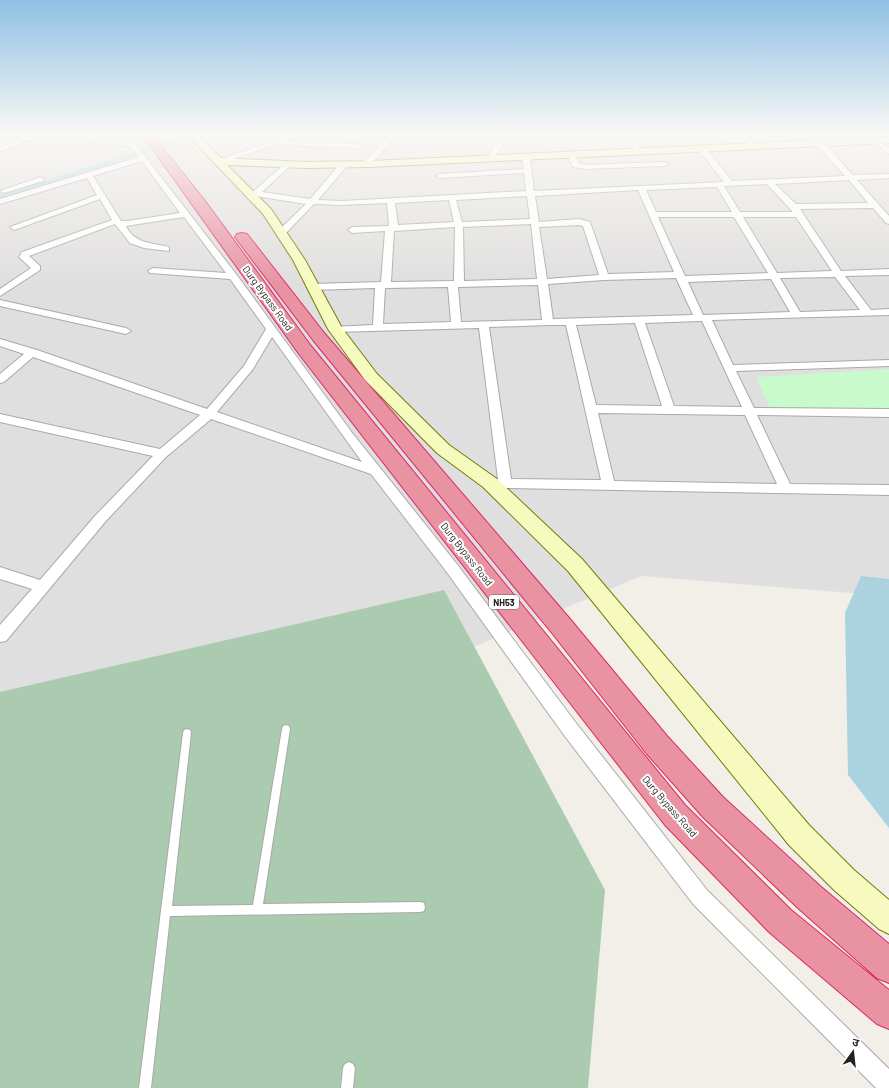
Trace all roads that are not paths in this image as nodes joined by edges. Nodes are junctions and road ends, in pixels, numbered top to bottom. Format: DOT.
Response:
graph roads {
  1 [pos="25,184"];
  2 [pos="58,184"];
  3 [pos="95,184"];
  4 [pos="173,184"];
  5 [pos="183,184"];
  6 [pos="192,184"];
  7 [pos="242,184"];
  8 [pos="265,184"];
  9 [pos="328,184"];
  10 [pos="530,184"];
  11 [pos="719,184"];
  12 [pos="730,184"];
  13 [pos="735,184"];
  14 [pos="772,184"];
  15 [pos="856,184"];
  16 [pos="641,188"];
  17 [pos="0,192"];
  18 [pos="531,193"];
  19 [pos="253,194"];
  20 [pos="102,196"];
  21 [pos="452,198"];
  22 [pos="391,201"];
  23 [pos="0,202"];
  24 [pos="312,202"];
  25 [pos="876,205"];
  26 [pos="796,211"];
  27 [pos="187,214"];
  28 [pos="738,214"];
  29 [pos="653,215"];
  30 [pos="889,221"];
  31 [pos="118,223"];
  32 [pos="535,223"];
  33 [pos="459,225"];
  34 [pos="14,227"];
  35 [pos="392,228"];
  36 [pos="352,230"];
  37 [pos="281,233"];
  38 [pos="166,249"];
  39 [pos="153,271"];
  40 [pos="889,272"];
  41 [pos="839,274"];
  42 [pos="233,276"];
  43 [pos="774,276"];
  44 [pos="604,277"];
  45 [pos="681,277"];
  46 [pos="543,282"];
  47 [pos="456,284"];
  48 [pos="383,285"];
  49 [pos="312,287"];
  50 [pos="0,293"];
  51 [pos="0,303"];
  52 [pos="889,312"];
  53 [pos="868,313"];
  54 [pos="797,315"];
  55 [pos="702,317"];
  56 [pos="639,320"];
  57 [pos="570,322"];
  58 [pos="548,323"];
  59 [pos="484,325"];
  60 [pos="456,326"];
  61 [pos="378,328"];
  62 [pos="271,329"];
  63 [pos="335,329"];
  64 [pos="126,331"];
  65 [pos="0,342"];
  66 [pos="33,352"];
  67 [pos="889,362"];
  68 [pos="729,368"];
  69 [pos="0,380"];
  70 [pos="591,409"];
  71 [pos="669,410"];
  72 [pos="749,412"];
  73 [pos="889,413"];
  74 [pos="210,414"];
  75 [pos="0,418"];
  76 [pos="162,454"];
  77 [pos="376,471"];
  78 [pos="498,484"];
  79 [pos="609,485"];
  80 [pos="786,488"];
  81 [pos="889,490"];
  82 [pos="0,573"];
  83 [pos="42,586"];
  84 [pos="0,636"];
  85 [pos="286,729"];
  86 [pos="188,733"];
  87 [pos="420,907"];
  88 [pos="256,910"];
  89 [pos="166,911"];
  90 [pos="889,919"];
  91 [pos="889,966"];
  92 [pos="889,1012"];
  93 [pos="350,1068"];
  94 [pos="889,1085"];
  95 [pos="145,1088"];
  96 [pos="347,1088"];
  1 -- 17 [label="street"];
  2 -- 23 [label="street"];
  3 -- 20 [label="street"];
  4 -- 27 [label="street"];
  5 -- 92 [label="highway, Durg Bypass Road / NH53"];
  6 -- 91 [label="highway, Durg Bypass Road / NH53"];
  7 -- 19 [label="street"];
  8 -- 19 [label="street"];
  9 -- 24 [label="street"];
  10 -- 18 [label="street"];
  11 -- 12 [label="street"];
  11 -- 16 [label="street"];
  11 -- 28 [label="street"];
  12 -- 13 [label="street"];
  14 -- 26 [label="street"];
  15 -- 25 [label="street"];
  16 -- 18 [label="street"];
  16 -- 29 [label="street"];
  18 -- 21 [label="street"];
  18 -- 32 [label="street"];
  19 -- 24 [label="street"];
  19 -- 37 [label="street"];
  20 -- 31 [label="street"];
  20 -- 34 [label="street"];
  21 -- 22 [label="street"];
  21 -- 33 [label="street"];
  22 -- 24 [label="street"];
  22 -- 35 [label="street"];
  24 -- 37 [label="street"];
  25 -- 26 [label="street"];
  25 -- 30 [label="street"];
  26 -- 28 [label="street"];
  26 -- 41 [label="street"];
  27 -- 31 [label="street"];
  27 -- 42 [label="street"];
  28 -- 29 [label="street"];
  28 -- 43 [label="street"];
  29 -- 45 [label="street"];
  31 -- 38 [label="street"];
  31 -- 50 [label="street"];
  32 -- 33 [label="street"];
  32 -- 44 [label="street"];
  32 -- 46 [label="street"];
  33 -- 35 [label="street"];
  33 -- 47 [label="street"];
  35 -- 36 [label="street"];
  35 -- 48 [label="street"];
  37 -- 49 [label="street"];
  39 -- 42 [label="street"];
  40 -- 41 [label="street"];
  41 -- 43 [label="street"];
  41 -- 53 [label="street"];
  42 -- 62 [label="street"];
  43 -- 45 [label="street"];
  43 -- 54 [label="street"];
  44 -- 45 [label="street"];
  44 -- 46 [label="street"];
  45 -- 55 [label="street"];
  46 -- 47 [label="street"];
  46 -- 58 [label="street"];
  47 -- 48 [label="street"];
  47 -- 60 [label="street"];
  48 -- 49 [label="street"];
  48 -- 61 [label="street"];
  49 -- 63 [label="street"];
  51 -- 64 [label="street"];
  52 -- 53 [label="street"];
  53 -- 54 [label="street"];
  54 -- 55 [label="street"];
  55 -- 56 [label="street"];
  55 -- 68 [label="street"];
  56 -- 57 [label="street"];
  56 -- 71 [label="street"];
  57 -- 58 [label="street"];
  57 -- 70 [label="street"];
  58 -- 59 [label="street"];
  59 -- 60 [label="street"];
  59 -- 78 [label="street"];
  60 -- 61 [label="street"];
  61 -- 63 [label="street"];
  62 -- 74 [label="street"];
  62 -- 77 [label="street"];
  63 -- 78 [label="street"];
  65 -- 66 [label="street"];
  66 -- 69 [label="street"];
  66 -- 74 [label="street"];
  67 -- 68 [label="street"];
  68 -- 72 [label="street"];
  70 -- 71 [label="street"];
  70 -- 79 [label="street"];
  71 -- 72 [label="street"];
  72 -- 73 [label="street"];
  72 -- 80 [label="street"];
  74 -- 76 [label="street"];
  74 -- 77 [label="street"];
  75 -- 76 [label="street"];
  76 -- 83 [label="street"];
  77 -- 94 [label="street"];
  78 -- 79 [label="street"];
  78 -- 90 [label="street"];
  79 -- 80 [label="street"];
  80 -- 81 [label="street"];
  82 -- 83 [label="street"];
  83 -- 84 [label="street"];
  85 -- 88 [label="lane"];
  86 -- 89 [label="lane"];
  87 -- 88 [label="lane"];
  88 -- 89 [label="lane"];
  89 -- 95 [label="lane"];
  93 -- 96 [label="lane"];
}
